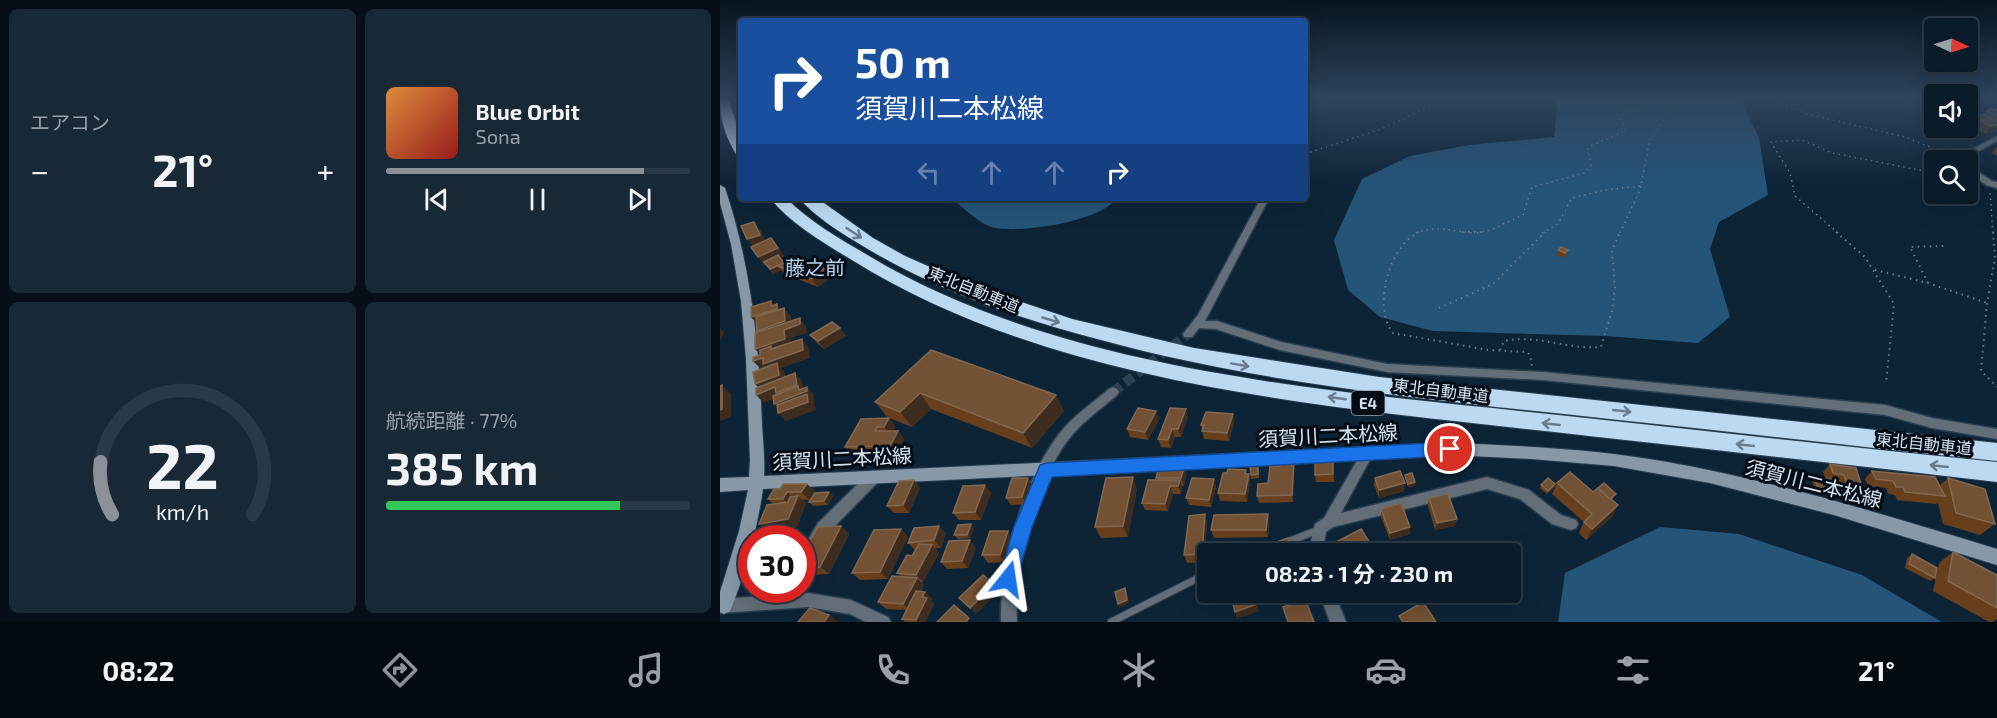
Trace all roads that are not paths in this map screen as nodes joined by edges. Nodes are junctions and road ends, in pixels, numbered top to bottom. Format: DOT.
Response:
graph roads {
  1 [pos="730,127"];
  2 [pos="1997,138"];
  3 [pos="738,145"];
  4 [pos="1976,150"];
  5 [pos="1978,174"];
  6 [pos="1993,184"];
  7 [pos="720,190"];
  8 [pos="782,201"];
  9 [pos="811,201"];
  10 [pos="1263,201"];
  11 [pos="1197,324"];
  12 [pos="1188,334"];
  13 [pos="1113,392"];
  14 [pos="1997,434"];
  15 [pos="1997,452"];
  16 [pos="1367,454"];
  17 [pos="1046,470"];
  18 [pos="1997,472"];
  19 [pos="874,477"];
  20 [pos="756,483"];
  21 [pos="720,485"];
  22 [pos="1570,524"];
  23 [pos="1324,525"];
  24 [pos="816,540"];
  25 [pos="1285,543"];
  26 [pos="1318,543"];
  27 [pos="1997,557"];
  28 [pos="1197,579"];
  29 [pos="816,601"];
  30 [pos="741,603"];
  31 [pos="1330,603"];
  32 [pos="722,606"];
  33 [pos="883,622"];
  34 [pos="1009,622"];
  35 [pos="1111,622"];
  36 [pos="1338,622"];
  1 -- 3 [label="highway"];
  2 -- 4 [label="street"];
  5 -- 6 [label="street"];
  7 -- 20 [label="main road"];
  18 -- 8 [label="highway, 東北自動車道 / E4, one-way"];
  9 -- 15 [label="highway, 東北自動車道 / E4, one-way"];
  10 -- 11 [label="street"];
  11 -- 12 [label="street"];
  11 -- 14 [label="street"];
  13 -- 17 [label="street"];
  16 -- 17 [label="main road, 須賀川二本松線"];
  16 -- 23 [label="street"];
  16 -- 27 [label="main road, 須賀川二本松線"];
  17 -- 19 [label="main road, 須賀川二本松線"];
  17 -- 34 [label="street"];
  19 -- 20 [label="main road, 須賀川二本松線"];
  19 -- 24 [label="street"];
  20 -- 21 [label="main road, 須賀川二本松線"];
  20 -- 32 [label="main road"];
  22 -- 23 [label="street"];
  23 -- 25 [label="lane"];
  23 -- 26 [label="street"];
  28 -- 35 [label="lane"];
  29 -- 33 [label="street"];
  30 -- 32 [label="street"];
  31 -- 36 [label="street"];
}
